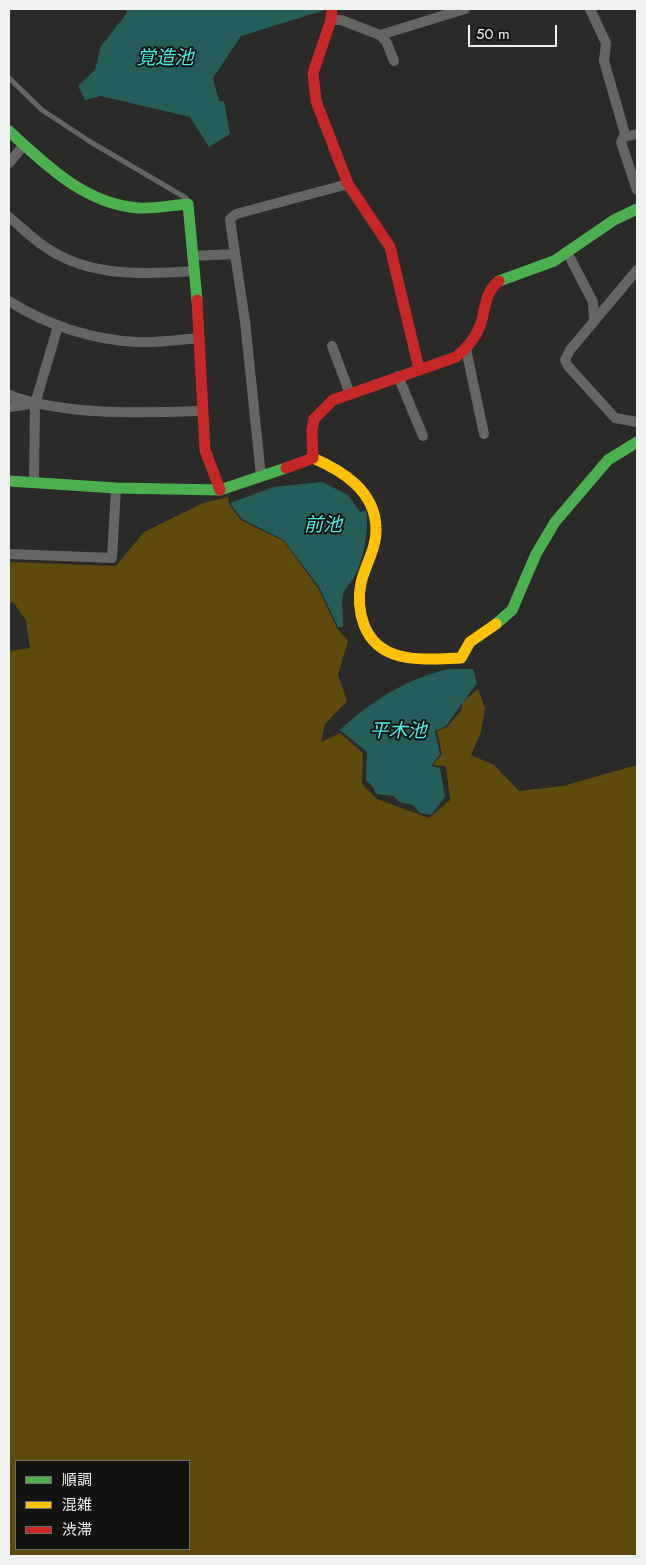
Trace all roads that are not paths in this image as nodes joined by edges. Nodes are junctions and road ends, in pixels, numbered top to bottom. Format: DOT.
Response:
graph roads {
  1 [pos="465,9"];
  2 [pos="590,9"];
  3 [pos="332,14"];
  4 [pos="380,36"];
  5 [pos="394,61"];
  6 [pos="9,78"];
  7 [pos="9,131"];
  8 [pos="637,134"];
  9 [pos="624,137"];
  10 [pos="24,146"];
  11 [pos="9,163"];
  12 [pos="348,184"];
  13 [pos="637,190"];
  14 [pos="188,204"];
  15 [pos="637,209"];
  16 [pos="9,216"];
  17 [pos="567,252"];
  18 [pos="235,254"];
  19 [pos="192,256"];
  20 [pos="637,270"];
  21 [pos="195,271"];
  22 [pos="9,301"];
  23 [pos="594,321"];
  24 [pos="58,326"];
  25 [pos="199,338"];
  26 [pos="332,346"];
  27 [pos="466,349"];
  28 [pos="419,369"];
  29 [pos="398,376"];
  30 [pos="350,394"];
  31 [pos="9,395"];
  32 [pos="35,404"];
  33 [pos="9,407"];
  34 [pos="203,411"];
  35 [pos="637,422"];
  36 [pos="484,434"];
  37 [pos="422,436"];
  38 [pos="637,442"];
  39 [pos="313,458"];
  40 [pos="261,476"];
  41 [pos="9,481"];
  42 [pos="34,482"];
  43 [pos="116,488"];
  44 [pos="220,490"];
  45 [pos="9,554"];
  1 -- 4 [label="street"];
  2 -- 9 [label="street"];
  3 -- 4 [label="street"];
  3 -- 12 [label="street"];
  4 -- 5 [label="street"];
  6 -- 14 [label="lane"];
  7 -- 10 [label="street"];
  8 -- 9 [label="street"];
  9 -- 13 [label="street"];
  10 -- 11 [label="street"];
  10 -- 14 [label="street"];
  12 -- 18 [label="street"];
  12 -- 28 [label="street"];
  14 -- 19 [label="street"];
  15 -- 17 [label="street"];
  16 -- 21 [label="street"];
  17 -- 23 [label="street"];
  17 -- 27 [label="street"];
  18 -- 19 [label="street"];
  18 -- 40 [label="street"];
  19 -- 21 [label="street"];
  20 -- 23 [label="street"];
  21 -- 25 [label="street"];
  22 -- 24 [label="street"];
  23 -- 35 [label="street"];
  24 -- 25 [label="street"];
  24 -- 32 [label="street"];
  25 -- 34 [label="street"];
  26 -- 30 [label="street"];
  27 -- 28 [label="street"];
  27 -- 36 [label="street"];
  28 -- 29 [label="street"];
  29 -- 30 [label="street"];
  29 -- 37 [label="street"];
  30 -- 39 [label="street"];
  31 -- 32 [label="street"];
  32 -- 33 [label="street"];
  32 -- 34 [label="street"];
  32 -- 42 [label="street"];
  34 -- 44 [label="street"];
  38 -- 39 [label="street"];
  39 -- 40 [label="street"];
  40 -- 44 [label="street"];
  41 -- 42 [label="street"];
  42 -- 43 [label="street"];
  43 -- 44 [label="street"];
  43 -- 45 [label="street"];
}
